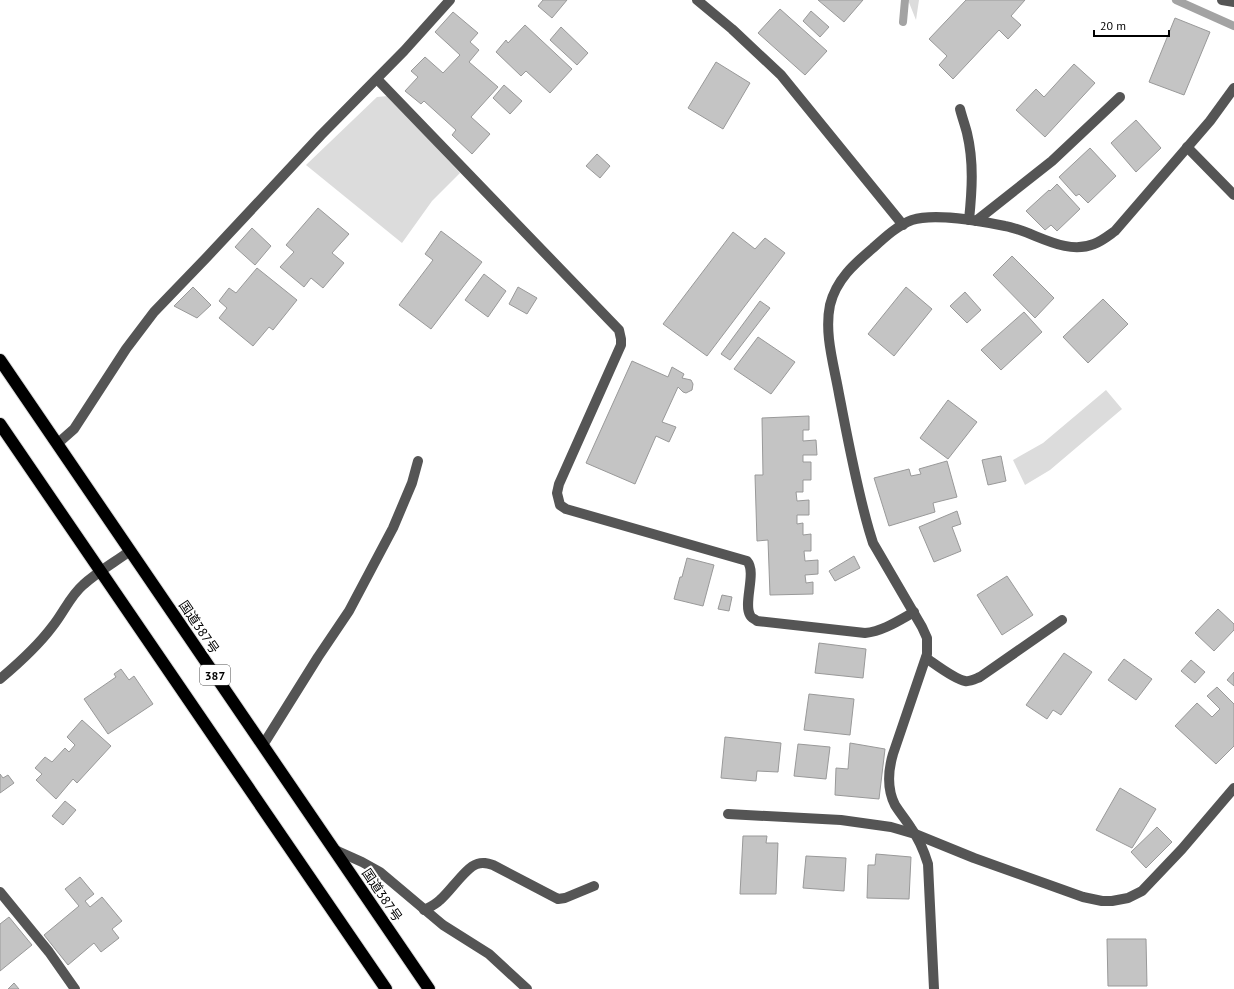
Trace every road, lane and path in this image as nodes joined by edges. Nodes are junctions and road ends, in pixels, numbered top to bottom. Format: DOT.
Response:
graph roads {
  1 [pos="450,0"];
  2 [pos="697,0"];
  3 [pos="1222,0"];
  4 [pos="1234,2"];
  5 [pos="377,79"];
  6 [pos="1234,88"];
  7 [pos="1120,96"];
  8 [pos="960,109"];
  9 [pos="1187,147"];
  10 [pos="1234,195"];
  11 [pos="972,220"];
  12 [pos="903,225"];
  13 [pos="0,360"];
  14 [pos="0,424"];
  15 [pos="57,444"];
  16 [pos="418,461"];
  17 [pos="130,551"];
  18 [pos="101,572"];
  19 [pos="914,612"];
  20 [pos="1062,620"];
  21 [pos="926,658"];
  22 [pos="0,679"];
  23 [pos="263,746"];
  24 [pos="1234,788"];
  25 [pos="728,814"];
  26 [pos="915,834"];
  27 [pos="334,849"];
  28 [pos="594,886"];
  29 [pos="0,892"];
  30 [pos="424,910"];
  31 [pos="75,989"];
  32 [pos="386,989"];
  33 [pos="429,989"];
  34 [pos="527,989"];
  35 [pos="934,989"];
  1 -- 5 [label="street"];
  2 -- 12 [label="street"];
  3 -- 4 [label="street"];
  5 -- 15 [label="street"];
  5 -- 19 [label="street"];
  6 -- 9 [label="street"];
  7 -- 11 [label="street"];
  8 -- 11 [label="street"];
  9 -- 10 [label="street"];
  9 -- 11 [label="street"];
  11 -- 12 [label="street"];
  12 -- 19 [label="street"];
  13 -- 15 [label="highway, 国道387号 / 387"];
  14 -- 18 [label="highway, 387"];
  15 -- 17 [label="highway, 国道387号 / 387"];
  16 -- 23 [label="street"];
  17 -- 18 [label="street"];
  17 -- 23 [label="highway, 国道387号 / 387"];
  18 -- 22 [label="street"];
  18 -- 32 [label="highway, 387"];
  19 -- 21 [label="street"];
  20 -- 21 [label="street"];
  21 -- 26 [label="street"];
  23 -- 27 [label="highway, 国道387号 / 387"];
  24 -- 26 [label="street"];
  25 -- 26 [label="street"];
  26 -- 35 [label="street"];
  27 -- 30 [label="street"];
  27 -- 33 [label="highway, 国道387号 / 387"];
  28 -- 30 [label="street"];
  29 -- 31 [label="street"];
  30 -- 34 [label="street"];
}
